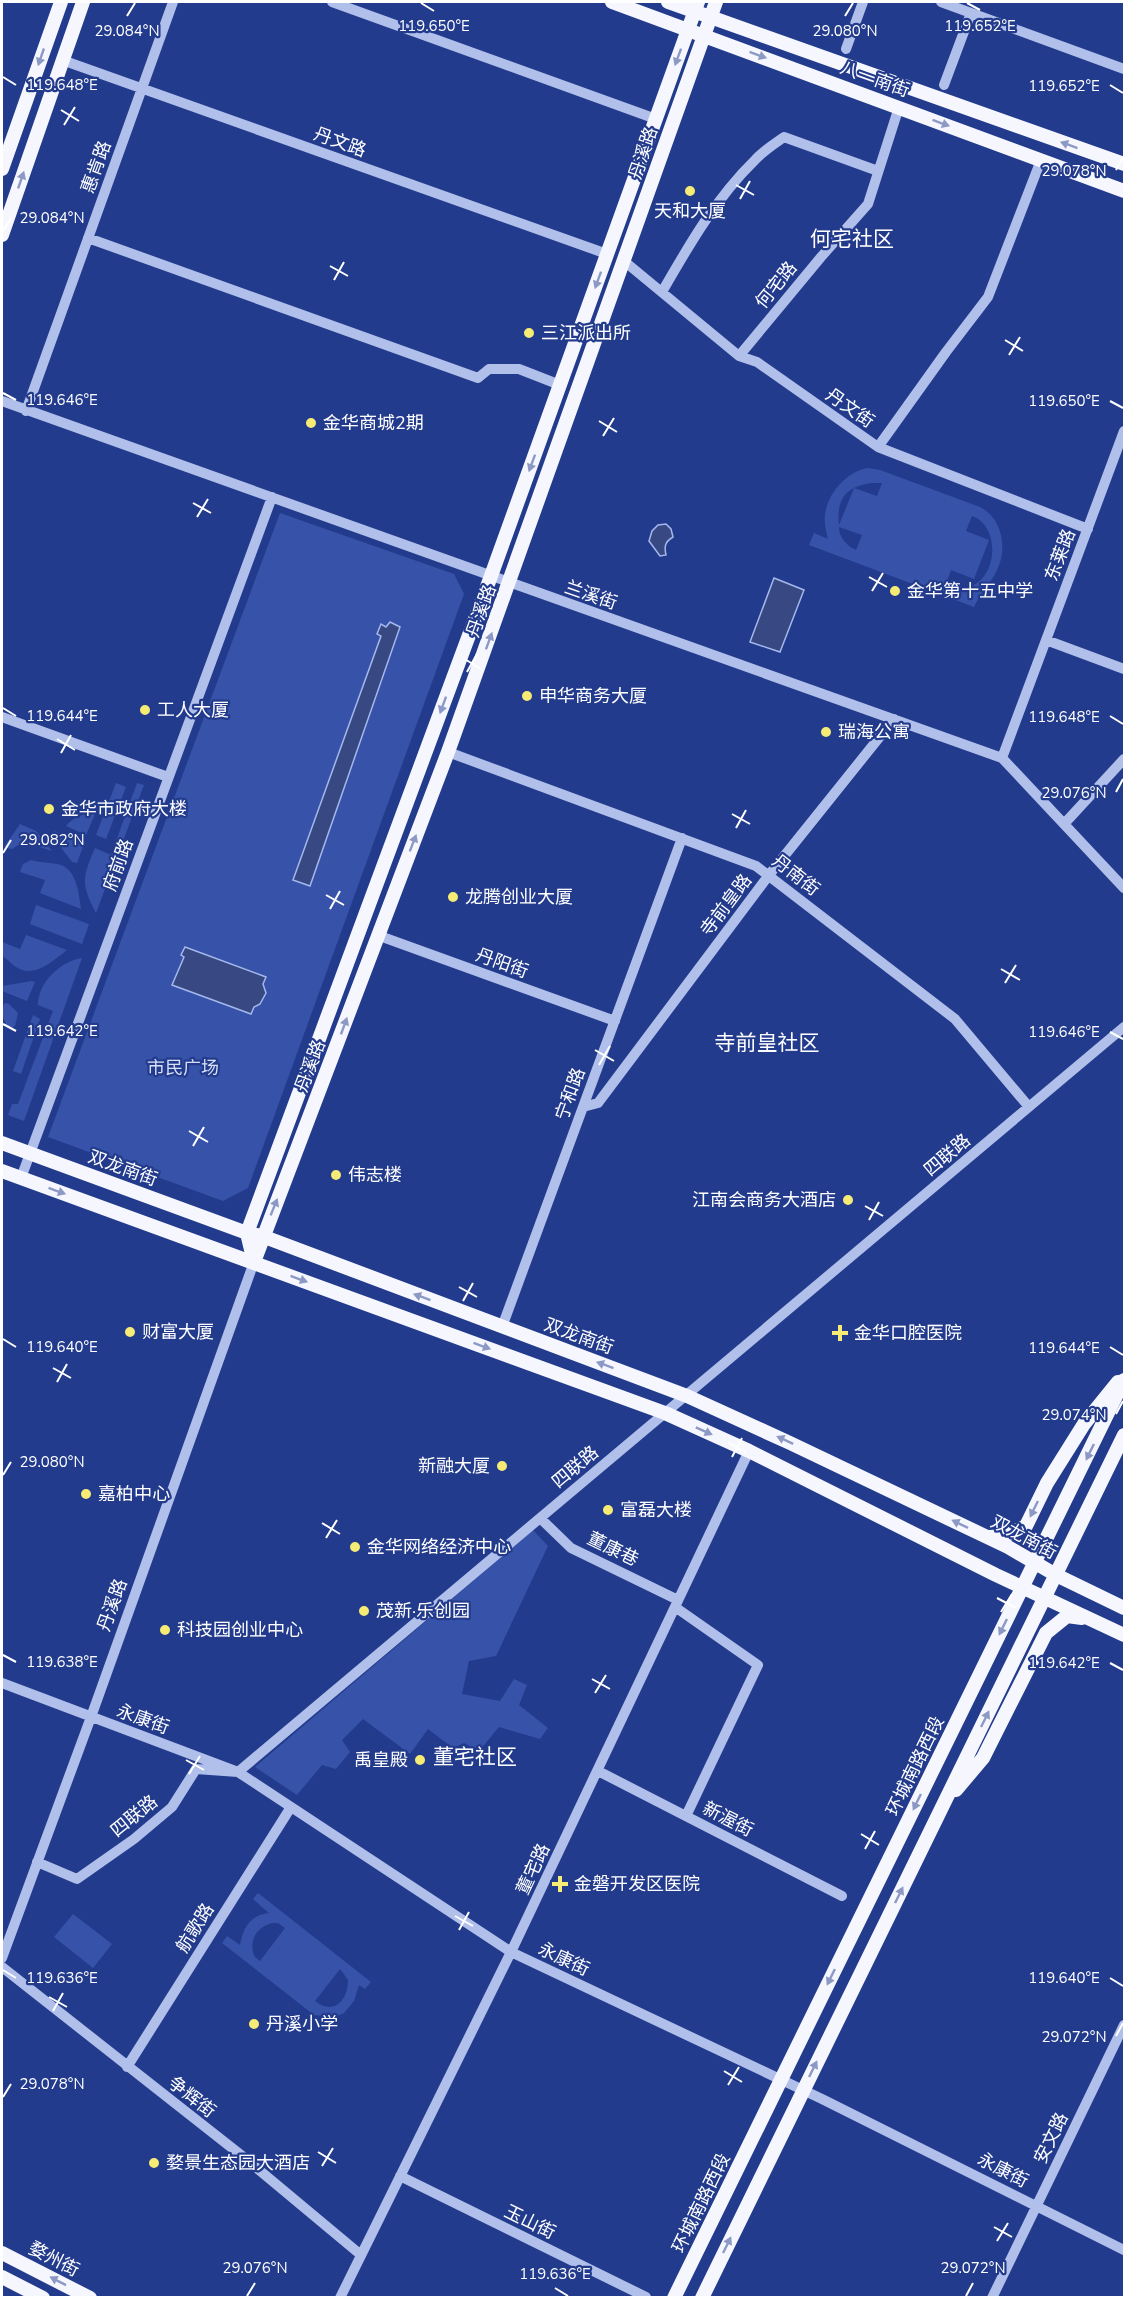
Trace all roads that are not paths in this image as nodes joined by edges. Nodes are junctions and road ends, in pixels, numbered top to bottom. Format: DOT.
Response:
graph roads {
  1 [pos="61,2"];
  2 [pos="83,2"];
  3 [pos="173,2"];
  4 [pos="332,2"];
  5 [pos="612,2"];
  6 [pos="668,2"];
  7 [pos="716,2"];
  8 [pos="862,2"];
  9 [pos="941,2"];
  10 [pos="696,6"];
  11 [pos="971,13"];
  12 [pos="711,17"];
  13 [pos="688,29"];
  14 [pos="704,35"];
  15 [pos="846,49"];
  16 [pos="62,60"];
  17 [pos="1125,69"];
  18 [pos="944,85"];
  19 [pos="142,88"];
  20 [pos="899,107"];
  21 [pos="656,119"];
  22 [pos="1041,160"];
  23 [pos="1125,164"];
  24 [pos="2,169"];
  25 [pos="878,171"];
  26 [pos="1125,191"];
  27 [pos="2,235"];
  28 [pos="88,238"];
  29 [pos="607,254"];
  30 [pos="624,261"];
  31 [pos="662,292"];
  32 [pos="739,356"];
  33 [pos="560,385"];
  34 [pos="2,401"];
  35 [pos="27,411"];
  36 [pos="1125,431"];
  37 [pos="878,447"];
  38 [pos="272,497"];
  39 [pos="1088,529"];
  40 [pos="491,576"];
  41 [pos="510,583"];
  42 [pos="1046,640"];
  43 [pos="1125,669"];
  44 [pos="2,717"];
  45 [pos="894,720"];
  46 [pos="448,752"];
  47 [pos="1002,758"];
  48 [pos="1125,759"];
  49 [pos="168,777"];
  50 [pos="1064,824"];
  51 [pos="682,838"];
  52 [pos="769,875"];
  53 [pos="1125,888"];
  54 [pos="377,935"];
  55 [pos="615,1021"];
  56 [pos="1125,1027"];
  57 [pos="583,1107"];
  58 [pos="1029,1107"];
  59 [pos="2,1143"];
  60 [pos="30,1153"];
  61 [pos="2,1171"];
  62 [pos="21,1178"];
  63 [pos="247,1233"];
  64 [pos="262,1236"];
  65 [pos="254,1262"];
  66 [pos="502,1327"];
  67 [pos="1125,1373"];
  68 [pos="1125,1380"];
  69 [pos="687,1396"];
  70 [pos="665,1413"];
  71 [pos="1125,1435"];
  72 [pos="749,1450"];
  73 [pos="540,1518"];
  74 [pos="987,1537"];
  75 [pos="1036,1564"];
  76 [pos="1056,1575"];
  77 [pos="1023,1587"];
  78 [pos="1045,1597"];
  79 [pos="677,1603"];
  80 [pos="1125,1608"];
  81 [pos="1092,1619"];
  82 [pos="1125,1635"];
  83 [pos="2,1683"];
  84 [pos="91,1717"];
  85 [pos="598,1771"];
  86 [pos="238,1772"];
  87 [pos="943,1805"];
  88 [pos="291,1807"];
  89 [pos="686,1816"];
  90 [pos="37,1862"];
  91 [pos="842,1896"];
  92 [pos="511,1952"];
  93 [pos="2,1958"];
  94 [pos="2,1967"];
  95 [pos="1125,2025"];
  96 [pos="127,2067"];
  97 [pos="781,2080"];
  98 [pos="802,2090"];
  99 [pos="400,2176"];
  100 [pos="1037,2206"];
  101 [pos="1125,2250"];
  102 [pos="2,2253"];
  103 [pos="361,2255"];
  104 [pos="2,2277"];
  105 [pos="646,2297"];
  106 [pos="43,2298"];
  107 [pos="90,2298"];
  108 [pos="340,2298"];
  109 [pos="674,2298"];
  110 [pos="702,2298"];
  111 [pos="992,2298"];
  1 -- 24 [label="main road, one-way"];
  2 -- 16 [label="main road"];
  3 -- 19 [label="street, 惠肯路"];
  4 -- 21 [label="street"];
  5 -- 13 [label="main road, 八一南街"];
  6 -- 10 [label="main road, 八一南街"];
  7 -- 12 [label="main road, 丹溪路"];
  8 -- 15 [label="street"];
  9 -- 11 [label="street"];
  10 -- 12 [label="main road, 八一南街"];
  10 -- 13 [label="main road, 丹溪路"];
  11 -- 17 [label="street"];
  11 -- 18 [label="street"];
  12 -- 14 [label="main road, 丹溪路"];
  23 -- 12 [label="main road, 八一南街, one-way"];
  13 -- 14 [label="main road, 八一南街"];
  13 -- 21 [label="main road, 丹溪路, one-way"];
  14 -- 20 [label="main road, 八一南街, one-way"];
  14 -- 30 [label="main road, 丹溪路"];
  16 -- 19 [label="street, 丹文路"];
  27 -- 16 [label="main road, one-way"];
  19 -- 28 [label="street, 惠肯路"];
  19 -- 29 [label="street, 丹文路"];
  20 -- 22 [label="main road, 八一南街, one-way"];
  20 -- 25 [label="street, 何宅路"];
  21 -- 29 [label="main road, 丹溪路"];
  22 -- 26 [label="main road, 八一南街"];
  22 -- 37 [label="street"];
  25 -- 31 [label="street"];
  25 -- 32 [label="street, 何宅路"];
  28 -- 33 [label="street"];
  28 -- 35 [label="street, 惠肯路"];
  29 -- 33 [label="main road, 丹溪路, one-way"];
  30 -- 31 [label="street, 丹文街"];
  30 -- 41 [label="main road, 丹溪路"];
  31 -- 32 [label="street, 丹文街"];
  32 -- 37 [label="street, 丹文街"];
  33 -- 40 [label="main road, 丹溪路, one-way"];
  34 -- 35 [label="street, 兰溪街"];
  35 -- 38 [label="street, 兰溪街"];
  36 -- 39 [label="street, 东莱路"];
  37 -- 39 [label="street, 丹文街"];
  38 -- 40 [label="street, 兰溪街"];
  38 -- 49 [label="street, 府前路"];
  39 -- 42 [label="street, 东莱路"];
  40 -- 41 [label="street, 兰溪街"];
  40 -- 63 [label="main road, 丹溪路, one-way"];
  41 -- 45 [label="street, 兰溪街"];
  46 -- 41 [label="main road, 丹溪路, one-way"];
  42 -- 43 [label="street"];
  42 -- 47 [label="street, 东莱路"];
  44 -- 49 [label="street"];
  45 -- 47 [label="street, 兰溪街"];
  45 -- 52 [label="street, 寺前皇路"];
  46 -- 51 [label="street, 丹南街"];
  54 -- 46 [label="main road, 丹溪路, one-way"];
  47 -- 50 [label="street, 兰溪街"];
  48 -- 50 [label="street"];
  49 -- 60 [label="street, 府前路"];
  50 -- 53 [label="street, 兰溪街"];
  51 -- 52 [label="street, 丹南街"];
  51 -- 55 [label="street, 宁和路"];
  52 -- 57 [label="street, 寺前皇路"];
  52 -- 58 [label="street, 丹南街"];
  54 -- 55 [label="street, 丹阳街"];
  64 -- 54 [label="main road, 丹溪路, one-way"];
  55 -- 57 [label="street, 宁和路"];
  56 -- 58 [label="street, 四联路"];
  57 -- 66 [label="street, 宁和路"];
  58 -- 69 [label="street, 四联路"];
  59 -- 60 [label="main road, 双龙南街"];
  60 -- 62 [label="street, 府前路"];
  60 -- 63 [label="main road, 双龙南街"];
  61 -- 62 [label="main road"];
  62 -- 65 [label="main road, one-way"];
  63 -- 64 [label="main road, 双龙南街"];
  63 -- 65 [label="main road"];
  64 -- 65 [label="main road, 丹溪路"];
  66 -- 64 [label="main road, 双龙南街, one-way"];
  65 -- 70 [label="main road, one-way"];
  65 -- 84 [label="street, 丹溪路"];
  69 -- 66 [label="main road, 双龙南街, one-way"];
  67 -- 74 [label="main road, one-way"];
  68 -- 75 [label="main road, 环城南路西段, one-way"];
  69 -- 70 [label="street, 四联路"];
  74 -- 69 [label="main road, 双龙南街, one-way"];
  70 -- 72 [label="main road, one-way"];
  70 -- 73 [label="street, 四联路"];
  71 -- 76 [label="main road"];
  72 -- 77 [label="main road"];
  72 -- 79 [label="street, 董宅路"];
  73 -- 79 [label="street, 董康巷"];
  73 -- 86 [label="street, 四联路"];
  74 -- 75 [label="main road, 双龙南街"];
  75 -- 76 [label="main road, 双龙南街"];
  75 -- 77 [label="main road, 环城南路西段"];
  76 -- 78 [label="main road"];
  76 -- 80 [label="main road, 双龙南街"];
  77 -- 78 [label="main road"];
  77 -- 97 [label="main road, 环城南路西段, one-way"];
  78 -- 81 [label="main road"];
  87 -- 78 [label="main road, one-way"];
  79 -- 85 [label="street, 董宅路"];
  79 -- 89 [label="street, 董康巷"];
  81 -- 82 [label="main road"];
  81 -- 87 [label="main road"];
  83 -- 84 [label="street, 永康街"];
  84 -- 86 [label="street, 永康街"];
  84 -- 90 [label="street, 丹溪路"];
  85 -- 89 [label="street, 新渥街"];
  85 -- 92 [label="street, 董宅路"];
  86 -- 88 [label="street, 永康街"];
  86 -- 90 [label="street, 四联路"];
  98 -- 87 [label="main road, one-way"];
  88 -- 92 [label="street, 永康街"];
  88 -- 96 [label="street, 航歌路"];
  89 -- 91 [label="street, 新渥街"];
  90 -- 93 [label="street, 丹溪路"];
  92 -- 97 [label="street, 永康街"];
  92 -- 99 [label="street, 董宅路"];
  94 -- 96 [label="street, 争辉街"];
  95 -- 100 [label="street, 安文路"];
  96 -- 103 [label="street, 争辉街"];
  97 -- 98 [label="street, 永康街"];
  97 -- 109 [label="main road, 环城南路西段"];
  98 -- 100 [label="street, 永康街"];
  110 -- 98 [label="main road, one-way"];
  99 -- 103 [label="street, 董宅路"];
  99 -- 105 [label="street, 玉山街"];
  100 -- 101 [label="street, 永康街"];
  100 -- 111 [label="street, 安文路"];
  107 -- 102 [label="main road, 婺州街, one-way"];
  103 -- 108 [label="street, 董宅路"];
  104 -- 106 [label="main road"];
}
